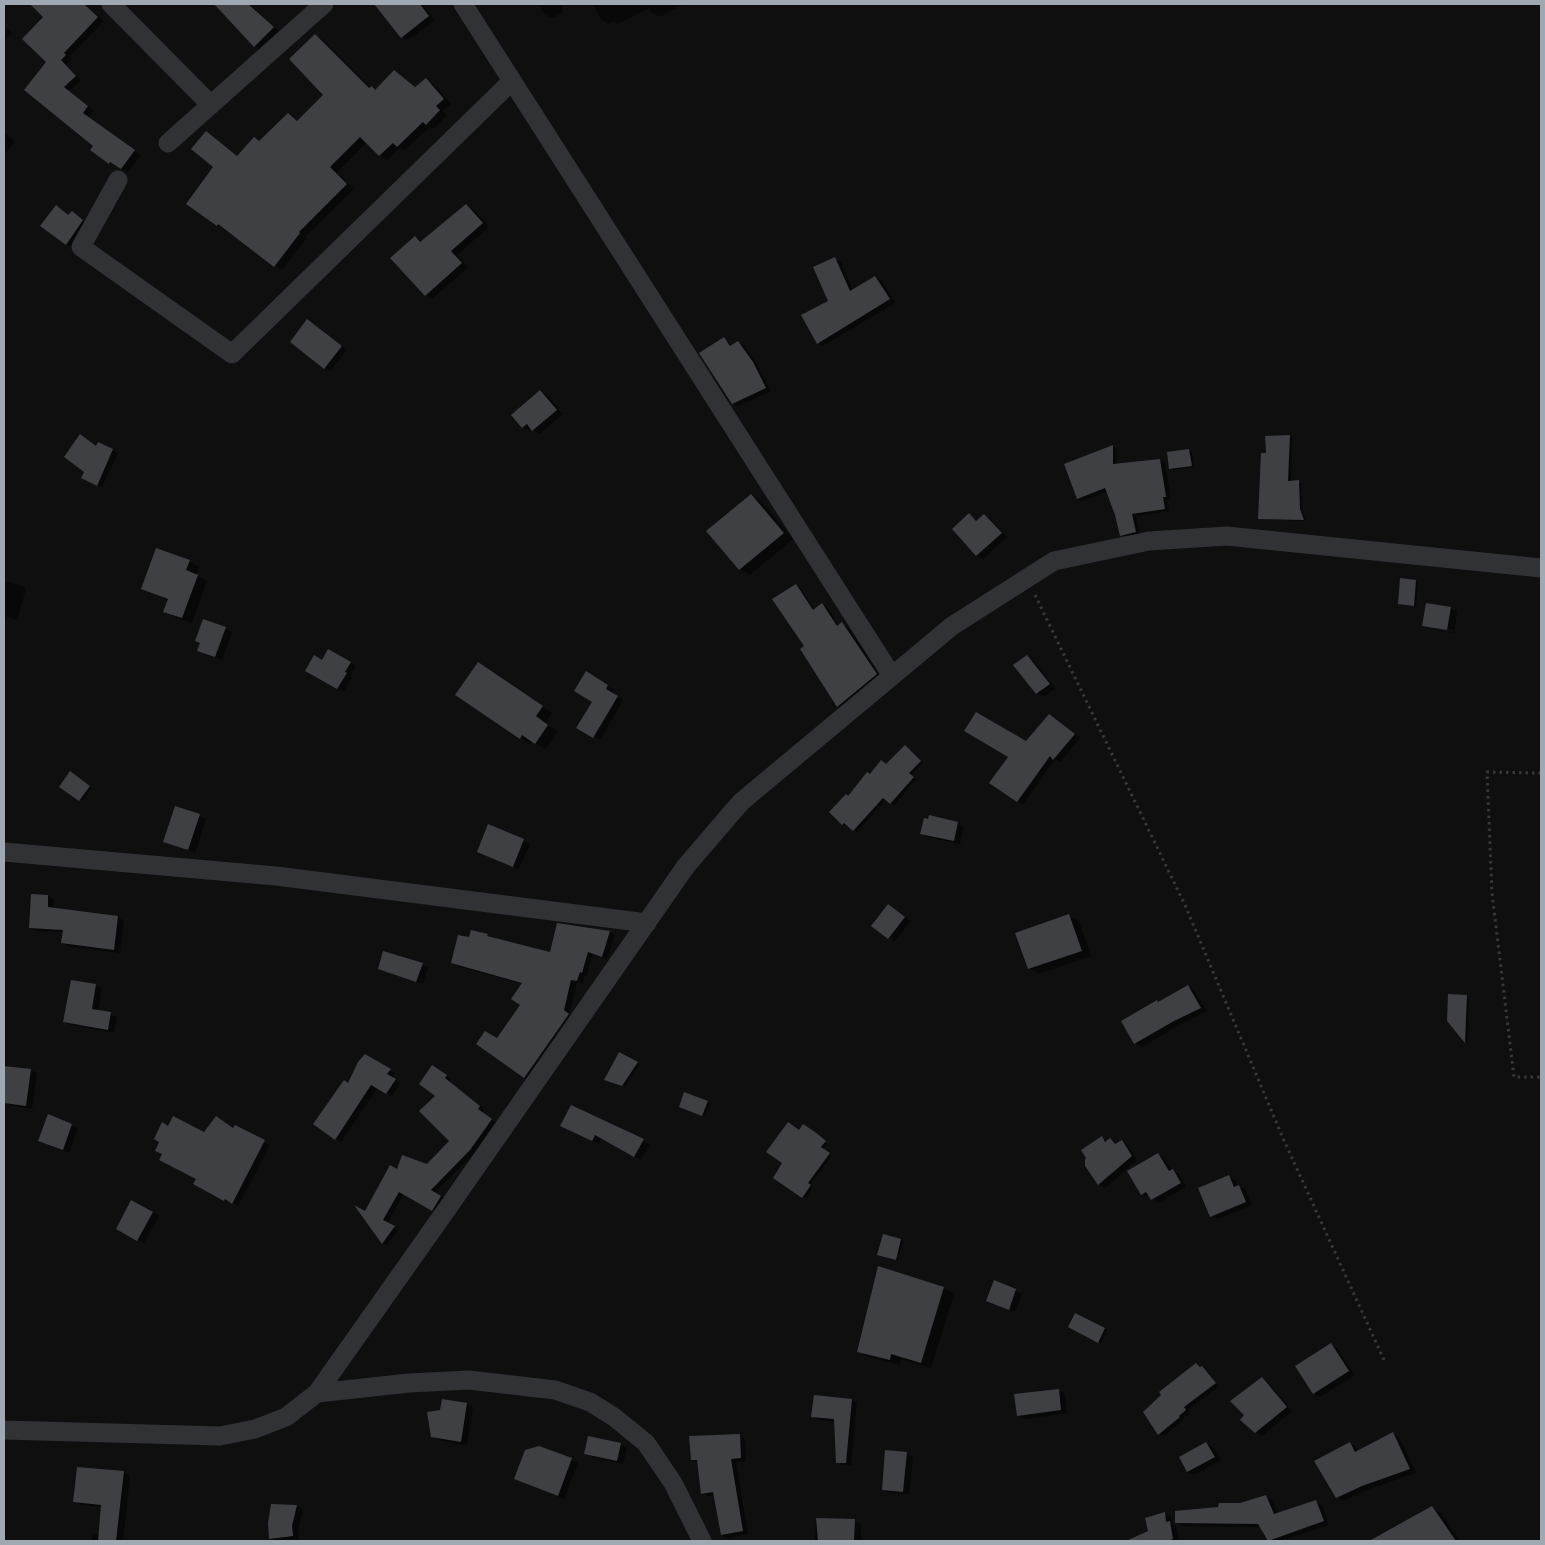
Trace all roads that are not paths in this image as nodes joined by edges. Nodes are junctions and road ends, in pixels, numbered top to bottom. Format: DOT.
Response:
graph roads {
  1 [pos="111,4"];
  2 [pos="324,4"];
  3 [pos="462,4"];
  4 [pos="512,81"];
  5 [pos="212,105"];
  6 [pos="168,143"];
  7 [pos="118,180"];
  8 [pos="1541,568"];
  9 [pos="892,676"];
  10 [pos="4,852"];
  11 [pos="647,923"];
  12 [pos="317,1393"];
  13 [pos="4,1430"];
  14 [pos="702,1541"];
  1 -- 5 [label="street"];
  2 -- 5 [label="street"];
  3 -- 4 [label="street"];
  4 -- 7 [label="street"];
  4 -- 9 [label="street"];
  5 -- 6 [label="street"];
  8 -- 9 [label="street"];
  9 -- 11 [label="street"];
  10 -- 11 [label="street"];
  11 -- 12 [label="street"];
  12 -- 13 [label="street"];
  12 -- 14 [label="street"];
}
